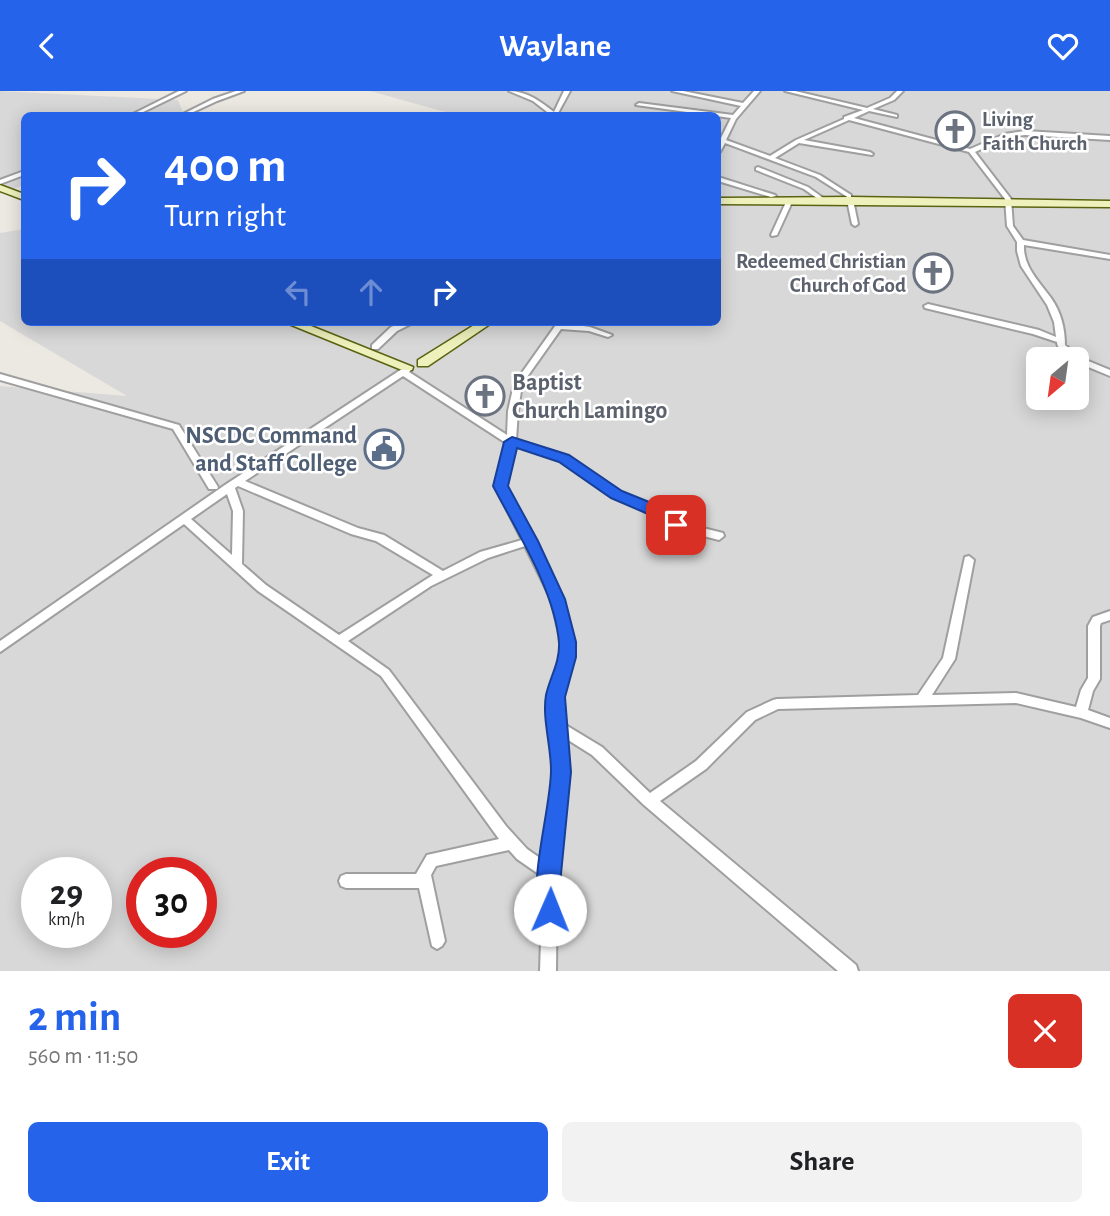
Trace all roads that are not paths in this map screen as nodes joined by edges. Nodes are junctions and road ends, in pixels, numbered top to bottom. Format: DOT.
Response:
graph roads {
  1 [pos="183,91"];
  2 [pos="241,91"];
  3 [pos="512,91"];
  4 [pos="567,91"];
  5 [pos="675,91"];
  6 [pos="757,91"];
  7 [pos="788,91"];
  8 [pos="898,91"];
  9 [pos="639,105"];
  10 [pos="743,105"];
  11 [pos="869,109"];
  12 [pos="140,112"];
  13 [pos="190,112"];
  14 [pos="551,112"];
  15 [pos="556,112"];
  16 [pos="694,112"];
  17 [pos="721,115"];
  18 [pos="895,115"];
  19 [pos="734,117"];
  20 [pos="846,118"];
  21 [pos="721,138"];
  22 [pos="1110,138"];
  23 [pos="721,140"];
  24 [pos="798,141"];
  25 [pos="971,151"];
  26 [pos="870,154"];
  27 [pos="769,159"];
  28 [pos="758,169"];
  29 [pos="21,174"];
  30 [pos="721,180"];
  31 [pos="0,184"];
  32 [pos="21,190"];
  33 [pos="21,195"];
  34 [pos="773,196"];
  35 [pos="821,198"];
  36 [pos="850,198"];
  37 [pos="721,199"];
  38 [pos="721,199"];
  39 [pos="790,200"];
  40 [pos="1008,201"];
  41 [pos="1110,202"];
  42 [pos="855,224"];
  43 [pos="774,235"];
  44 [pos="1021,242"];
  45 [pos="1110,257"];
  46 [pos="928,306"];
  47 [pos="301,326"];
  48 [pos="320,326"];
  49 [pos="401,326"];
  50 [pos="466,326"];
  51 [pos="480,326"];
  52 [pos="560,326"];
  53 [pos="573,326"];
  54 [pos="608,335"];
  55 [pos="1061,341"];
  56 [pos="375,347"];
  57 [pos="411,365"];
  58 [pos="1110,373"];
  59 [pos="0,377"];
  60 [pos="512,442"];
  61 [pos="233,484"];
  62 [pos="213,487"];
  63 [pos="184,519"];
  64 [pos="719,536"];
  65 [pos="530,541"];
  66 [pos="969,560"];
  67 [pos="237,565"];
  68 [pos="443,576"];
  69 [pos="1110,615"];
  70 [pos="340,641"];
  71 [pos="0,647"];
  72 [pos="922,699"];
  73 [pos="1081,713"];
  74 [pos="1110,723"];
  75 [pos="556,726"];
  76 [pos="649,801"];
  77 [pos="510,843"];
  78 [pos="550,874"];
  79 [pos="346,881"];
  80 [pos="425,881"];
  81 [pos="437,941"];
  82 [pos="548,971"];
  83 [pos="850,971"];
  1 -- 12 [label="street"];
  2 -- 13 [label="street"];
  3 -- 14 [label="street"];
  4 -- 15 [label="street"];
  5 -- 10 [label="street"];
  6 -- 10 [label="street"];
  7 -- 11 [label="street"];
  8 -- 11 [label="street"];
  9 -- 16 [label="street"];
  10 -- 19 [label="street"];
  11 -- 18 [label="street"];
  11 -- 20 [label="street"];
  17 -- 19 [label="street"];
  19 -- 21 [label="street"];
  20 -- 24 [label="street"];
  20 -- 25 [label="street"];
  22 -- 25 [label="street"];
  23 -- 27 [label="street"];
  24 -- 26 [label="street"];
  24 -- 27 [label="street"];
  25 -- 40 [label="street"];
  27 -- 36 [label="street"];
  28 -- 35 [label="street"];
  29 -- 31 [label="street"];
  30 -- 34 [label="street"];
  31 -- 32 [label="main road"];
  31 -- 33 [label="main road"];
  34 -- 35 [label="main road"];
  34 -- 37 [label="main road"];
  35 -- 36 [label="main road"];
  35 -- 39 [label="main road"];
  36 -- 40 [label="main road"];
  36 -- 42 [label="street"];
  38 -- 39 [label="main road"];
  39 -- 43 [label="street"];
  40 -- 41 [label="main road"];
  40 -- 44 [label="street"];
  44 -- 45 [label="street"];
  44 -- 55 [label="street"];
  46 -- 55 [label="street"];
  47 -- 57 [label="main road"];
  48 -- 56 [label="main road"];
  49 -- 56 [label="street"];
  50 -- 57 [label="main road"];
  51 -- 57 [label="main road"];
  52 -- 60 [label="street"];
  53 -- 54 [label="street"];
  55 -- 58 [label="street"];
  56 -- 57 [label="main road"];
  57 -- 60 [label="street"];
  57 -- 61 [label="street"];
  59 -- 62 [label="street"];
  60 -- 64 [label="street"];
  60 -- 65 [label="street"];
  61 -- 63 [label="street"];
  61 -- 67 [label="street"];
  61 -- 68 [label="street"];
  63 -- 67 [label="street"];
  63 -- 71 [label="street"];
  65 -- 68 [label="street"];
  65 -- 75 [label="street"];
  66 -- 72 [label="street"];
  67 -- 70 [label="street"];
  68 -- 70 [label="street"];
  69 -- 73 [label="street"];
  70 -- 77 [label="street"];
  72 -- 73 [label="street"];
  72 -- 76 [label="street"];
  73 -- 74 [label="street"];
  75 -- 76 [label="street"];
  75 -- 78 [label="street"];
  76 -- 83 [label="street"];
  77 -- 78 [label="street"];
  77 -- 80 [label="street"];
  78 -- 82 [label="street"];
  79 -- 80 [label="street"];
  80 -- 81 [label="street"];
}
